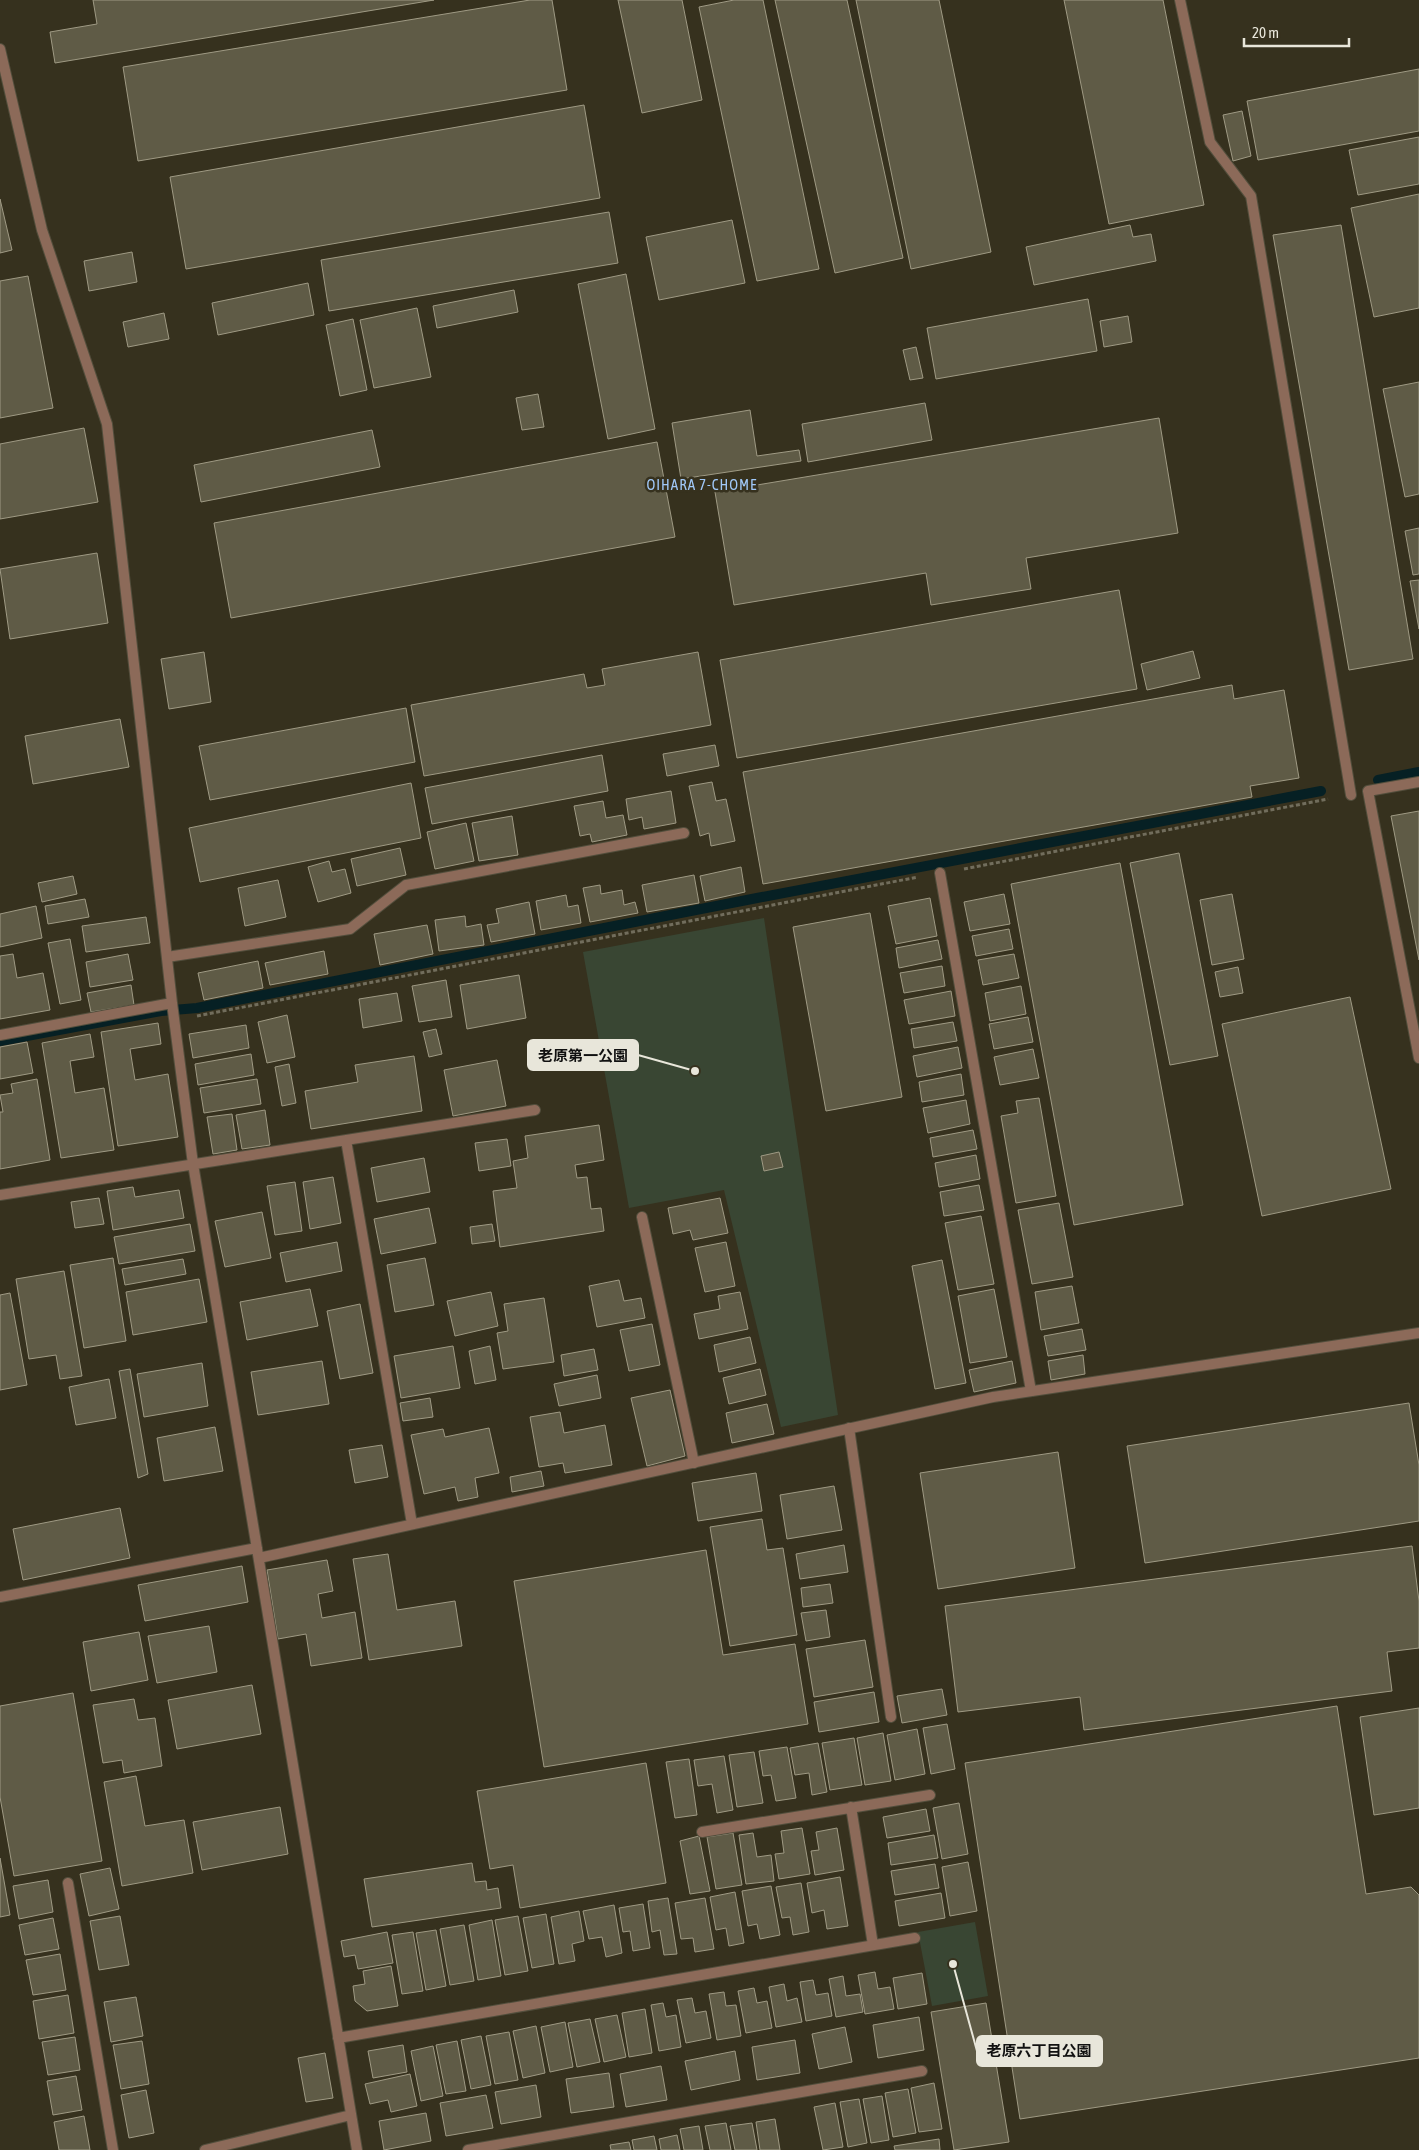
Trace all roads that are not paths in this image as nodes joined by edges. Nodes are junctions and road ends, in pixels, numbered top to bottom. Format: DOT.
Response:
graph roads {
  1 [pos="1180,0"];
  2 [pos="0,49"];
  3 [pos="1419,782"];
  4 [pos="1351,795"];
  5 [pos="684,833"];
  6 [pos="940,873"];
  7 [pos="167,957"];
  8 [pos="172,1003"];
  9 [pos="0,1035"];
  10 [pos="1419,1058"];
  11 [pos="535,1110"];
  12 [pos="346,1140"];
  13 [pos="193,1164"];
  14 [pos="0,1195"];
  15 [pos="642,1217"];
  16 [pos="1419,1333"];
  17 [pos="1031,1391"];
  18 [pos="849,1428"];
  19 [pos="694,1462"];
  20 [pos="412,1524"];
  21 [pos="258,1553"];
  22 [pos="0,1597"];
  23 [pos="891,1717"];
  24 [pos="930,1795"];
  25 [pos="851,1807"];
  26 [pos="702,1832"];
  27 [pos="68,1882"];
  28 [pos="914,1938"];
  29 [pos="873,1945"];
  30 [pos="338,2038"];
  31 [pos="922,2071"];
  32 [pos="351,2115"];
  33 [pos="113,2150"];
  34 [pos="205,2150"];
  35 [pos="357,2150"];
  36 [pos="468,2150"];
  1 -- 4 [label="street"];
  2 -- 7 [label="street"];
  3 -- 10 [label="street"];
  5 -- 7 [label="street"];
  6 -- 17 [label="street"];
  7 -- 8 [label="street"];
  8 -- 9 [label="street"];
  8 -- 13 [label="street"];
  11 -- 12 [label="street"];
  12 -- 13 [label="street"];
  12 -- 20 [label="street"];
  13 -- 14 [label="street"];
  13 -- 21 [label="street"];
  15 -- 19 [label="street"];
  16 -- 17 [label="street"];
  17 -- 18 [label="street"];
  18 -- 19 [label="street"];
  18 -- 23 [label="street"];
  19 -- 20 [label="street"];
  20 -- 21 [label="street"];
  21 -- 22 [label="street"];
  21 -- 30 [label="street"];
  24 -- 25 [label="street"];
  25 -- 26 [label="street"];
  25 -- 29 [label="street"];
  27 -- 33 [label="street"];
  28 -- 29 [label="street"];
  29 -- 30 [label="street"];
  30 -- 32 [label="street"];
  31 -- 36 [label="street"];
  32 -- 34 [label="street"];
  32 -- 35 [label="street"];
}
